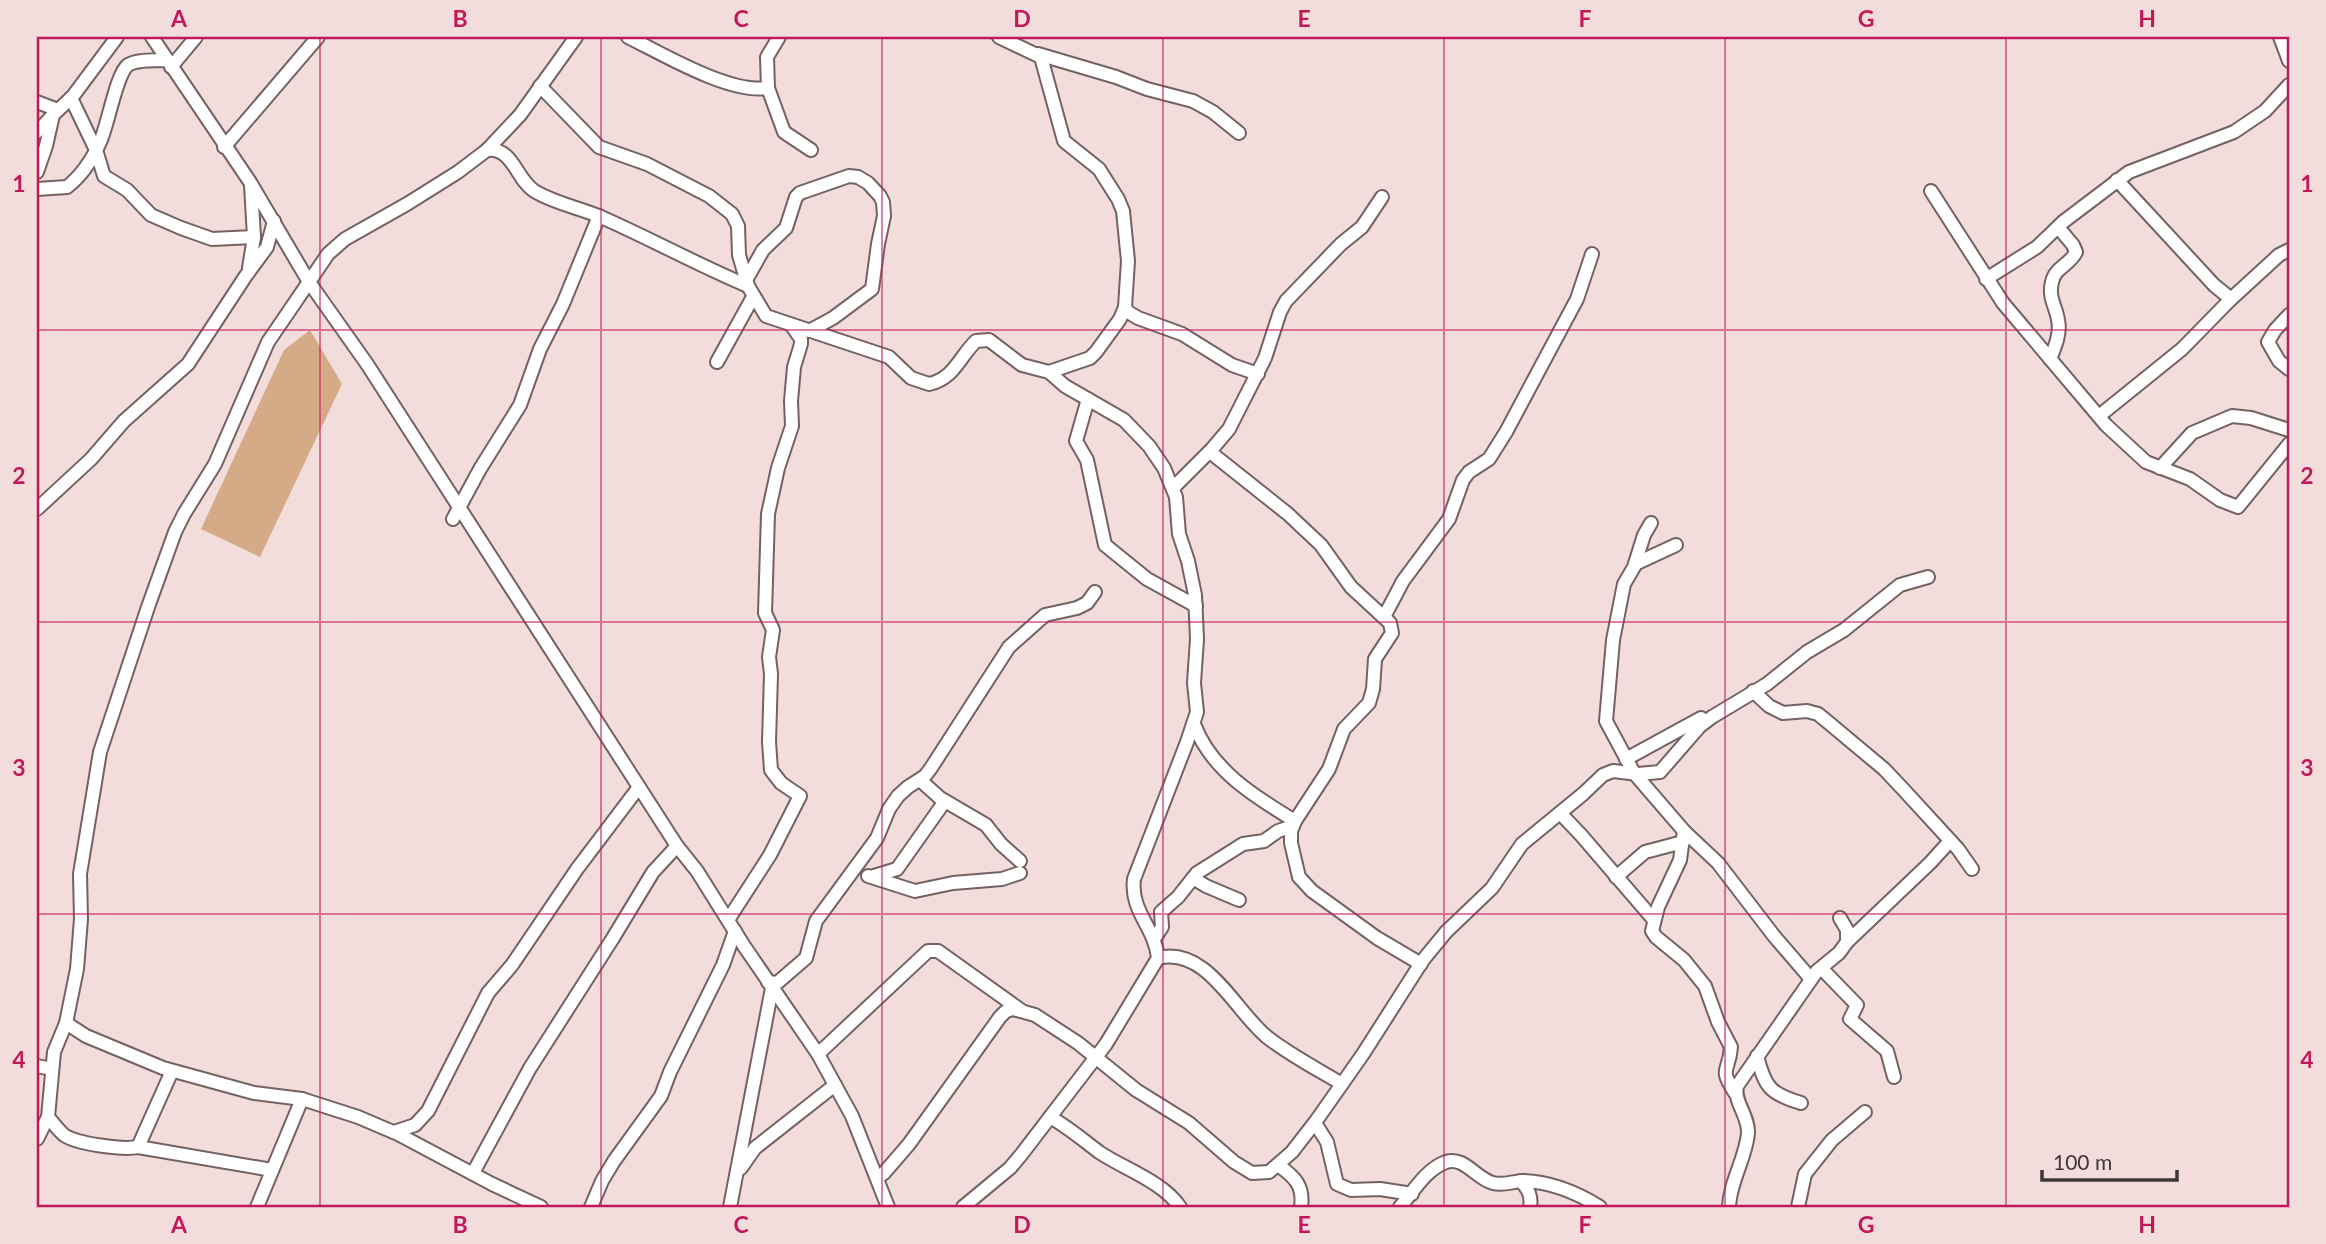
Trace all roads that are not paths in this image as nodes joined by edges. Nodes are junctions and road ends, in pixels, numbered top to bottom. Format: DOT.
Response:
graph roads {
  1 [pos="117,37"];
  2 [pos="152,37"];
  3 [pos="196,37"];
  4 [pos="318,37"];
  5 [pos="576,37"];
  6 [pos="628,37"];
  7 [pos="779,37"];
  8 [pos="999,37"];
  9 [pos="2280,37"];
  10 [pos="1038,54"];
  11 [pos="2289,61"];
  12 [pos="169,63"];
  13 [pos="2289,85"];
  14 [pos="540,86"];
  15 [pos="768,88"];
  16 [pos="71,98"];
  17 [pos="37,102"];
  18 [pos="55,113"];
  19 [pos="37,132"];
  20 [pos="1239,133"];
  21 [pos="224,148"];
  22 [pos="96,150"];
  23 [pos="486,150"];
  24 [pos="811,150"];
  25 [pos="2146,166"];
  26 [pos="37,172"];
  27 [pos="2118,180"];
  28 [pos="251,185"];
  29 [pos="37,189"];
  30 [pos="1931,191"];
  31 [pos="2129,192"];
  32 [pos="1382,197"];
  33 [pos="598,216"];
  34 [pos="274,221"];
  35 [pos="2058,227"];
  36 [pos="254,237"];
  37 [pos="2289,250"];
  38 [pos="1592,254"];
  39 [pos="247,273"];
  40 [pos="1986,279"];
  41 [pos="309,282"];
  42 [pos="749,287"];
  43 [pos="2231,299"];
  44 [pos="1125,307"];
  45 [pos="2289,315"];
  46 [pos="792,326"];
  47 [pos="809,331"];
  48 [pos="2050,359"];
  49 [pos="717,362"];
  50 [pos="2289,369"];
  51 [pos="1049,372"];
  52 [pos="1258,374"];
  53 [pos="1088,399"];
  54 [pos="2099,416"];
  55 [pos="2289,430"];
  56 [pos="2289,444"];
  57 [pos="1210,452"];
  58 [pos="2160,468"];
  59 [pos="1173,488"];
  60 [pos="37,509"];
  61 [pos="456,513"];
  62 [pos="1651,523"];
  63 [pos="1676,545"];
  64 [pos="1635,564"];
  65 [pos="1928,577"];
  66 [pos="1094,592"];
  67 [pos="1196,606"];
  68 [pos="1384,617"];
  69 [pos="1754,691"];
  70 [pos="1735,702"];
  71 [pos="1194,724"];
  72 [pos="1626,759"];
  73 [pos="1634,773"];
  74 [pos="920,780"];
  75 [pos="639,787"];
  76 [pos="945,801"];
  77 [pos="1560,813"];
  78 [pos="1294,824"];
  79 [pos="1684,837"];
  80 [pos="1950,841"];
  81 [pos="677,846"];
  82 [pos="1972,869"];
  83 [pos="868,876"];
  84 [pos="1616,877"];
  85 [pos="1193,878"];
  86 [pos="844,884"];
  87 [pos="1239,900"];
  88 [pos="1840,918"];
  89 [pos="1654,920"];
  90 [pos="731,925"];
  91 [pos="1154,939"];
  92 [pos="1847,942"];
  93 [pos="1158,958"];
  94 [pos="1420,964"];
  95 [pos="1821,968"];
  96 [pos="1811,979"];
  97 [pos="770,985"];
  98 [pos="1022,1011"];
  99 [pos="66,1023"];
  100 [pos="818,1054"];
  101 [pos="1757,1056"];
  102 [pos="1096,1057"];
  103 [pos="37,1066"];
  104 [pos="52,1069"];
  105 [pos="172,1071"];
  106 [pos="1894,1077"];
  107 [pos="1342,1084"];
  108 [pos="835,1085"];
  109 [pos="1735,1093"];
  110 [pos="302,1098"];
  111 [pos="1801,1102"];
  112 [pos="1865,1112"];
  113 [pos="48,1117"];
  114 [pos="1050,1117"];
  115 [pos="1315,1123"];
  116 [pos="394,1132"];
  117 [pos="37,1139"];
  118 [pos="138,1147"];
  119 [pos="1278,1166"];
  120 [pos="272,1170"];
  121 [pos="473,1173"];
  122 [pos="736,1178"];
  123 [pos="877,1178"];
  124 [pos="1521,1181"];
  125 [pos="1412,1194"];
  126 [pos="257,1207"];
  127 [pos="541,1207"];
  128 [pos="592,1207"];
  129 [pos="730,1207"];
  130 [pos="888,1207"];
  131 [pos="963,1207"];
  132 [pos="1180,1207"];
  133 [pos="1301,1207"];
  134 [pos="1400,1207"];
  135 [pos="1530,1207"];
  136 [pos="1600,1207"];
  137 [pos="1728,1207"];
  138 [pos="1798,1207"];
  1 -- 16 [label="street"];
  2 -- 12 [label="street"];
  3 -- 12 [label="street"];
  4 -- 21 [label="street"];
  5 -- 14 [label="street"];
  6 -- 15 [label="street"];
  7 -- 15 [label="street"];
  8 -- 10 [label="street"];
  9 -- 11 [label="street"];
  10 -- 20 [label="street"];
  10 -- 44 [label="street"];
  12 -- 21 [label="street"];
  12 -- 22 [label="street"];
  13 -- 25 [label="street"];
  14 -- 23 [label="street"];
  14 -- 42 [label="street"];
  15 -- 24 [label="street"];
  16 -- 18 [label="street"];
  16 -- 22 [label="street"];
  17 -- 18 [label="street"];
  18 -- 19 [label="street"];
  18 -- 26 [label="street"];
  21 -- 28 [label="street"];
  22 -- 29 [label="street"];
  22 -- 36 [label="street"];
  23 -- 33 [label="street"];
  23 -- 41 [label="street"];
  25 -- 27 [label="street"];
  25 -- 31 [label="street"];
  27 -- 31 [label="street"];
  27 -- 35 [label="street"];
  28 -- 34 [label="street"];
  28 -- 36 [label="street"];
  30 -- 40 [label="street"];
  31 -- 43 [label="street"];
  32 -- 52 [label="street"];
  33 -- 42 [label="street"];
  33 -- 61 [label="street"];
  34 -- 39 [label="street"];
  34 -- 41 [label="street"];
  35 -- 40 [label="street"];
  35 -- 48 [label="street"];
  36 -- 39 [label="street"];
  37 -- 43 [label="street"];
  38 -- 68 [label="street"];
  39 -- 60 [label="street"];
  40 -- 48 [label="street"];
  41 -- 61 [label="street"];
  41 -- 99 [label="street"];
  42 -- 46 [label="street"];
  42 -- 47 [label="street"];
  42 -- 49 [label="street"];
  43 -- 54 [label="street"];
  44 -- 51 [label="street"];
  44 -- 52 [label="street"];
  45 -- 50 [label="street"];
  46 -- 47 [label="street"];
  46 -- 90 [label="street"];
  47 -- 51 [label="street"];
  48 -- 54 [label="street"];
  51 -- 53 [label="street"];
  52 -- 57 [label="street"];
  53 -- 59 [label="street"];
  53 -- 67 [label="street"];
  54 -- 58 [label="street"];
  55 -- 58 [label="street"];
  56 -- 58 [label="street"];
  57 -- 59 [label="street"];
  57 -- 68 [label="street"];
  59 -- 67 [label="street"];
  61 -- 75 [label="street"];
  62 -- 64 [label="street"];
  63 -- 64 [label="street"];
  64 -- 72 [label="street"];
  65 -- 69 [label="street"];
  66 -- 74 [label="street"];
  67 -- 71 [label="street"];
  68 -- 78 [label="street"];
  69 -- 70 [label="street"];
  69 -- 80 [label="street"];
  70 -- 72 [label="street"];
  70 -- 73 [label="street"];
  71 -- 78 [label="street"];
  71 -- 91 [label="street"];
  72 -- 73 [label="street"];
  73 -- 77 [label="street"];
  73 -- 79 [label="street"];
  74 -- 76 [label="street"];
  74 -- 86 [label="street"];
  75 -- 81 [label="street"];
  75 -- 116 [label="street"];
  76 -- 83 [label="street"];
  76 -- 83 [label="street"];
  77 -- 84 [label="street"];
  77 -- 94 [label="street"];
  78 -- 85 [label="street"];
  78 -- 94 [label="street"];
  79 -- 84 [label="street"];
  79 -- 89 [label="street"];
  79 -- 96 [label="street"];
  80 -- 82 [label="street"];
  80 -- 92 [label="street"];
  81 -- 90 [label="street"];
  81 -- 121 [label="street"];
  83 -- 86 [label="street"];
  84 -- 89 [label="street"];
  85 -- 87 [label="street"];
  85 -- 91 [label="street"];
  86 -- 97 [label="street"];
  88 -- 92 [label="street"];
  89 -- 109 [label="street"];
  90 -- 97 [label="street"];
  90 -- 128 [label="street"];
  91 -- 93 [label="street"];
  92 -- 95 [label="street"];
  93 -- 102 [label="street"];
  93 -- 107 [label="street"];
  94 -- 107 [label="street"];
  95 -- 96 [label="street"];
  95 -- 106 [label="street"];
  96 -- 101 [label="street"];
  97 -- 100 [label="street"];
  97 -- 122 [label="street"];
  98 -- 100 [label="street"];
  98 -- 102 [label="street"];
  98 -- 123 [label="street"];
  99 -- 104 [label="street"];
  99 -- 105 [label="street"];
  100 -- 108 [label="street"];
  101 -- 109 [label="street"];
  101 -- 111 [label="street"];
  102 -- 114 [label="street"];
  102 -- 119 [label="street"];
  103 -- 104 [label="street"];
  104 -- 113 [label="street"];
  105 -- 110 [label="street"];
  105 -- 118 [label="street"];
  107 -- 115 [label="street"];
  108 -- 122 [label="street"];
  108 -- 123 [label="street"];
  109 -- 137 [label="street"];
  110 -- 116 [label="street"];
  110 -- 120 [label="street"];
  112 -- 138 [label="street"];
  113 -- 117 [label="street"];
  113 -- 118 [label="street"];
  114 -- 131 [label="street"];
  114 -- 132 [label="street"];
  115 -- 119 [label="street"];
  115 -- 125 [label="street"];
  116 -- 121 [label="street"];
  118 -- 120 [label="street"];
  119 -- 133 [label="street"];
  120 -- 126 [label="street"];
  121 -- 127 [label="street"];
  122 -- 129 [label="street"];
  123 -- 130 [label="street"];
  124 -- 125 [label="street"];
  124 -- 135 [label="street"];
  124 -- 136 [label="street"];
  125 -- 134 [label="street"];
}
